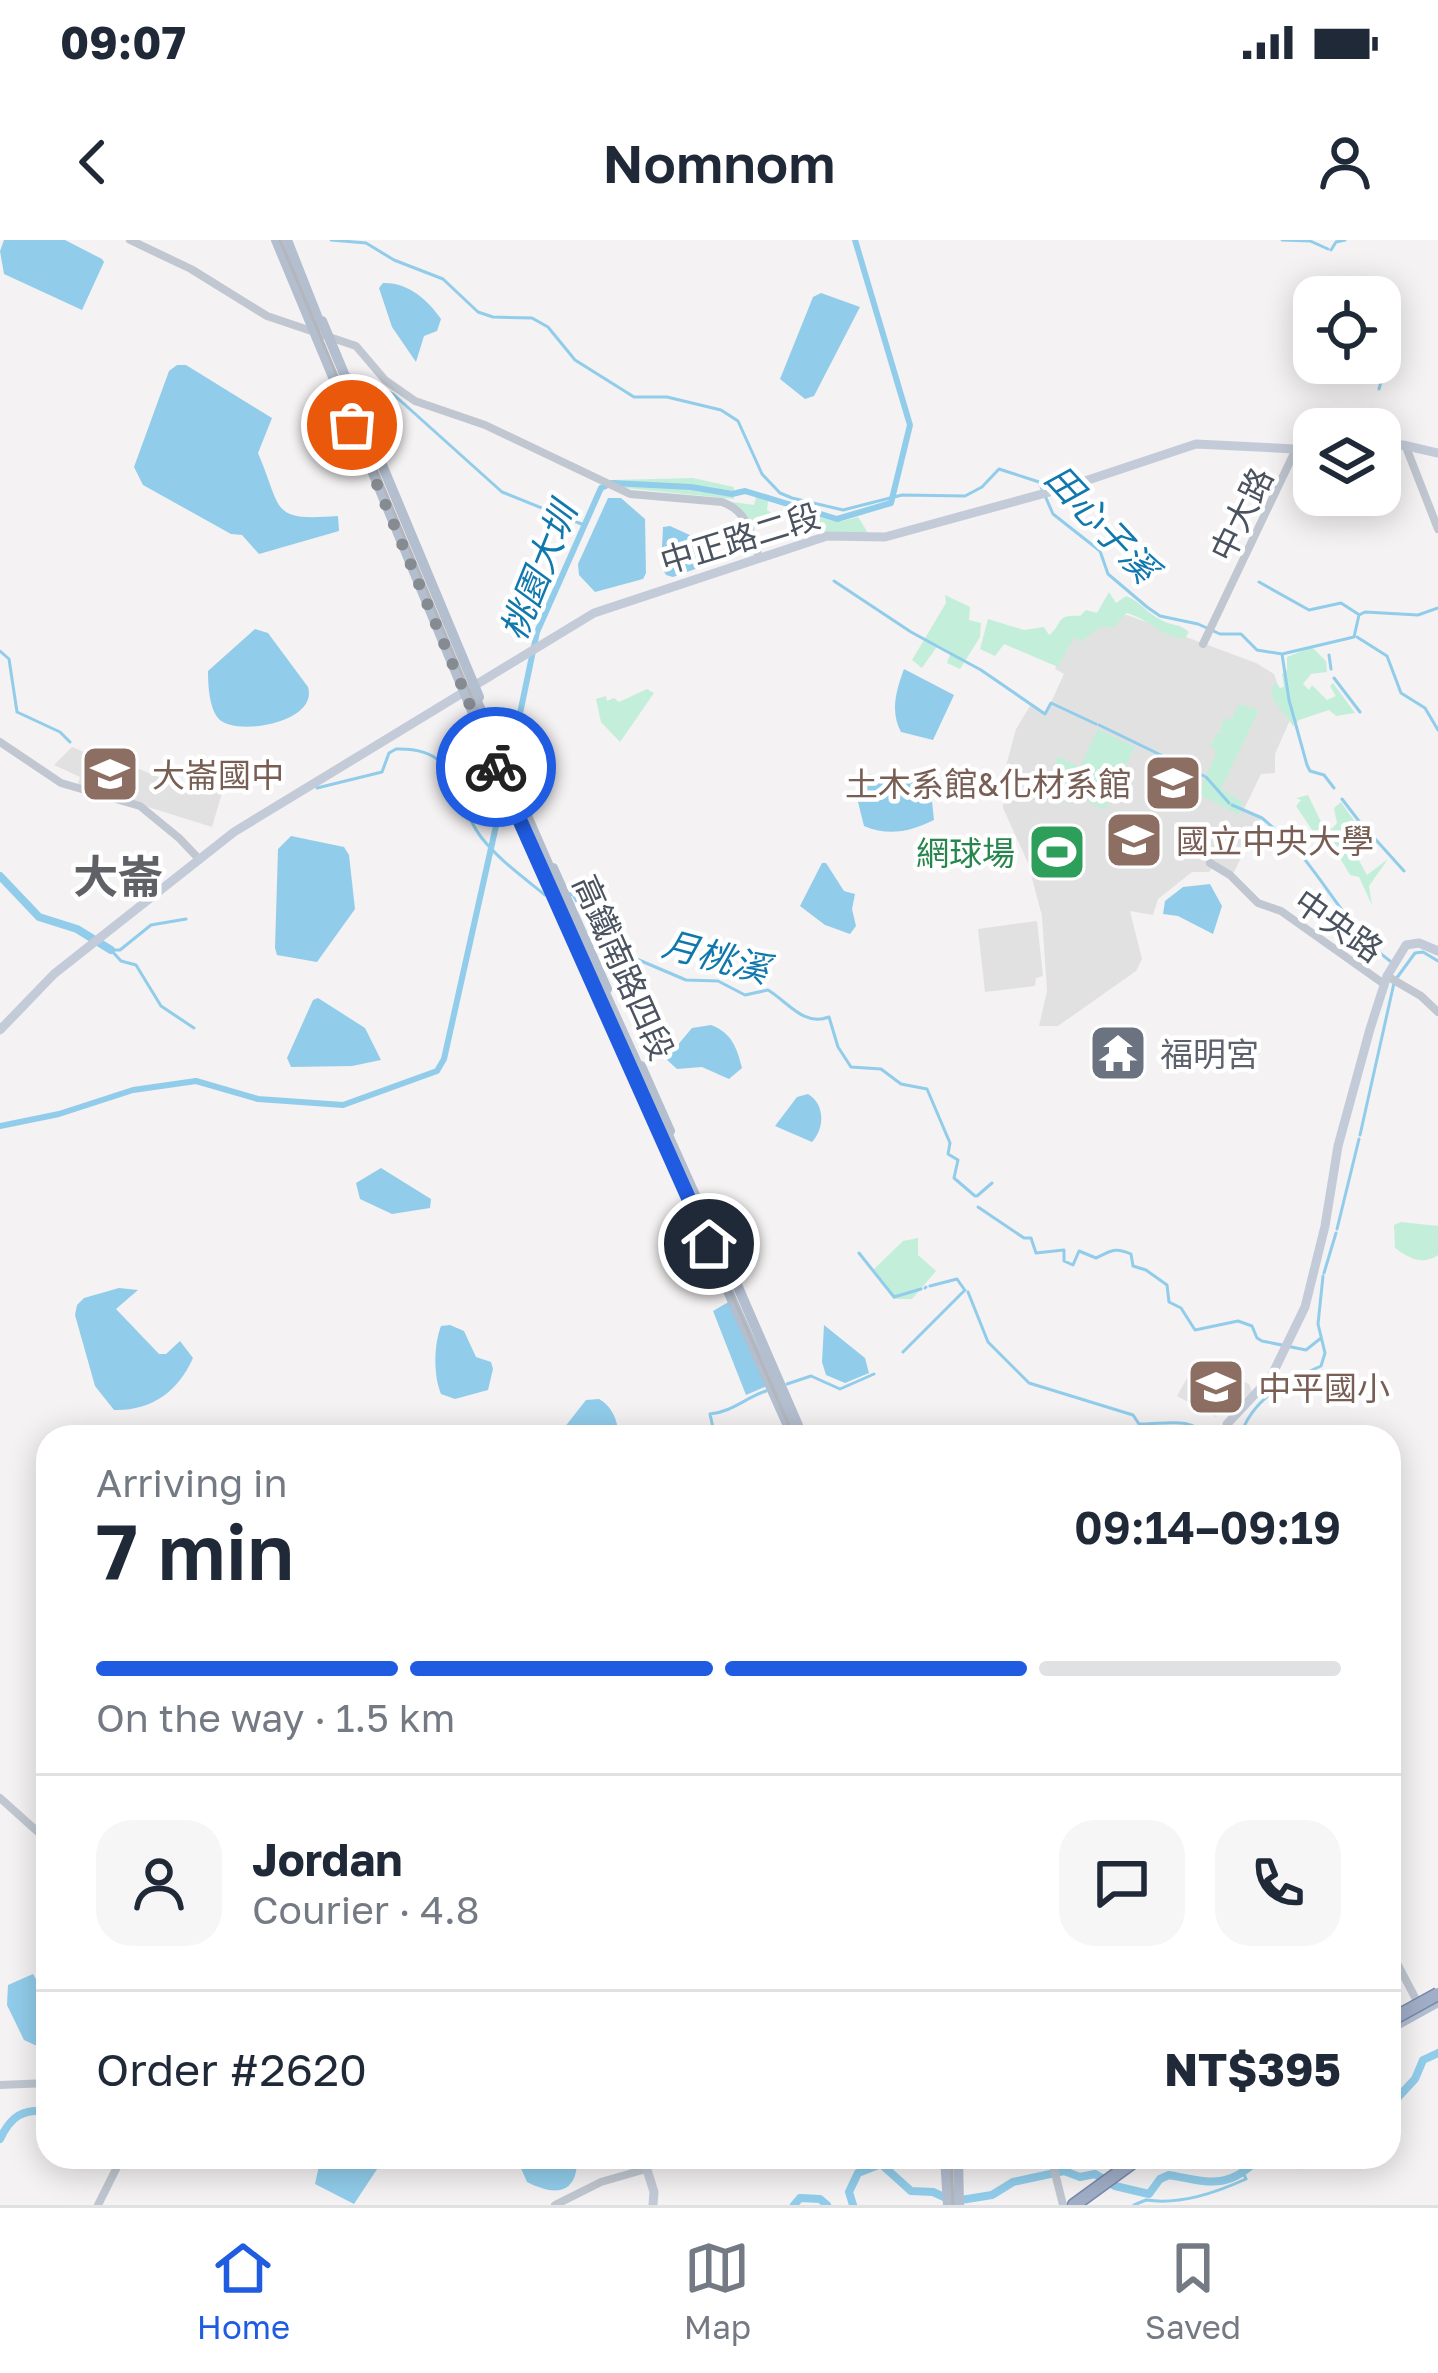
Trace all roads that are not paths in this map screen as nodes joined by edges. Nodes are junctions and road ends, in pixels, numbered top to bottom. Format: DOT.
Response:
graph roads {
  1 [pos="130,240"];
  2 [pos="274,240"];
  3 [pos="290,242"];
  4 [pos="320,333"];
  5 [pos="349,411"];
  6 [pos="352,425"];
  7 [pos="1401,445"];
  8 [pos="1405,445"];
  9 [pos="1293,449"];
  10 [pos="1438,455"];
  11 [pos="1293,457"];
  12 [pos="1293,457"];
  13 [pos="1419,458"];
  14 [pos="1438,524"];
  15 [pos="759,558"];
  16 [pos="418,582"];
  17 [pos="1226,599"];
  18 [pos="1203,644"];
  19 [pos="468,688"];
  20 [pos="0,742"];
  21 [pos="506,778"];
  22 [pos="531,834"];
  23 [pos="199,859"];
  24 [pos="1210,863"];
  25 [pos="577,923"];
  26 [pos="581,940"];
  27 [pos="1438,949"];
  28 [pos="1385,980"];
  29 [pos="1438,1012"];
  30 [pos="607,1018"];
  31 [pos="0,1030"];
  32 [pos="634,1052"];
  33 [pos="644,1094"];
  34 [pos="654,1108"];
  35 [pos="686,1182"];
  36 [pos="693,1208"];
  37 [pos="696,1222"];
  38 [pos="783,1417"];
  39 [pos="789,1425"];
  40 [pos="794,1425"];
  41 [pos="1227,1425"];
  42 [pos="0,1798"];
  43 [pos="36,1830"];
  44 [pos="1401,1962"];
  45 [pos="1409,1983"];
  46 [pos="1429,2000"];
  47 [pos="1401,2016"];
  48 [pos="1401,2016"];
  49 [pos="36,2084"];
  50 [pos="0,2085"];
  51 [pos="116,2169"];
  52 [pos="646,2169"];
  53 [pos="952,2169"];
  54 [pos="1054,2169"];
  55 [pos="1125,2169"];
  56 [pos="1128,2169"];
  57 [pos="98,2205"];
  58 [pos="555,2205"];
  59 [pos="652,2205"];
  60 [pos="954,2205"];
  61 [pos="1074,2205"];
  1 -- 4 [label="street"];
  2 -- 4 [label="main road"];
  2 -- 4 [label="main road"];
  3 -- 4 [label="main road"];
  4 -- 5 [label="main road"];
  4 -- 6 [label="main road"];
  4 -- 15 [label="street"];
  4 -- 19 [label="main road"];
  5 -- 6 [label="main road"];
  5 -- 16 [label="main road"];
  6 -- 16 [label="main road"];
  7 -- 8 [label="main road"];
  8 -- 10 [label="main road"];
  8 -- 13 [label="main road"];
  8 -- 14 [label="street"];
  9 -- 15 [label="main road, 中正路二段"];
  10 -- 13 [label="main road"];
  11 -- 17 [label="street, 中大路"];
  12 -- 17 [label="street, 中大路"];
  13 -- 14 [label="street"];
  15 -- 19 [label="main road, 中正路二段"];
  16 -- 19 [label="main road"];
  17 -- 18 [label="street, 中大路"];
  19 -- 21 [label="main road, 高鐵南路四段"];
  19 -- 21 [label="main road, 高鐵南路四段"];
  19 -- 23 [label="main road, 中正路二段"];
  20 -- 23 [label="street"];
  21 -- 22 [label="main road, 高鐵南路四段"];
  21 -- 22 [label="main road, 高鐵南路四段"];
  22 -- 25 [label="main road, 高鐵南路四段"];
  22 -- 26 [label="main road, 高鐵南路四段"];
  22 -- 30 [label="main road, 高鐵南路四段"];
  23 -- 31 [label="main road, 中正路二段"];
  24 -- 28 [label="street, 中央路"];
  25 -- 26 [label="main road"];
  25 -- 32 [label="main road, 高鐵南路四段"];
  26 -- 30 [label="main road, 高鐵南路四段"];
  27 -- 28 [label="main road"];
  27 -- 28 [label="main road"];
  28 -- 29 [label="street, 中央路"];
  28 -- 41 [label="main road"];
  30 -- 32 [label="main road, 高鐵南路四段"];
  30 -- 34 [label="main road, 高鐵南路四段"];
  32 -- 33 [label="main road, 高鐵南路四段"];
  32 -- 34 [label="main road, 高鐵南路四段"];
  33 -- 34 [label="main road"];
  33 -- 35 [label="main road, 高鐵南路四段"];
  34 -- 35 [label="main road, 高鐵南路四段"];
  35 -- 36 [label="main road"];
  35 -- 37 [label="main road"];
  35 -- 40 [label="main road"];
  36 -- 37 [label="main road"];
  36 -- 38 [label="main road"];
  37 -- 38 [label="main road"];
  38 -- 39 [label="main road"];
  42 -- 43 [label="street"];
  44 -- 45 [label="street"];
  45 -- 46 [label="street"];
  45 -- 46 [label="street"];
  46 -- 47 [label="highway, bridge"];
  46 -- 48 [label="main road"];
  49 -- 50 [label="street"];
  51 -- 57 [label="street"];
  52 -- 58 [label="street"];
  52 -- 59 [label="main road"];
  53 -- 60 [label="main road"];
  54 -- 61 [label="street"];
  55 -- 61 [label="highway"];
  56 -- 61 [label="main road"];
}
